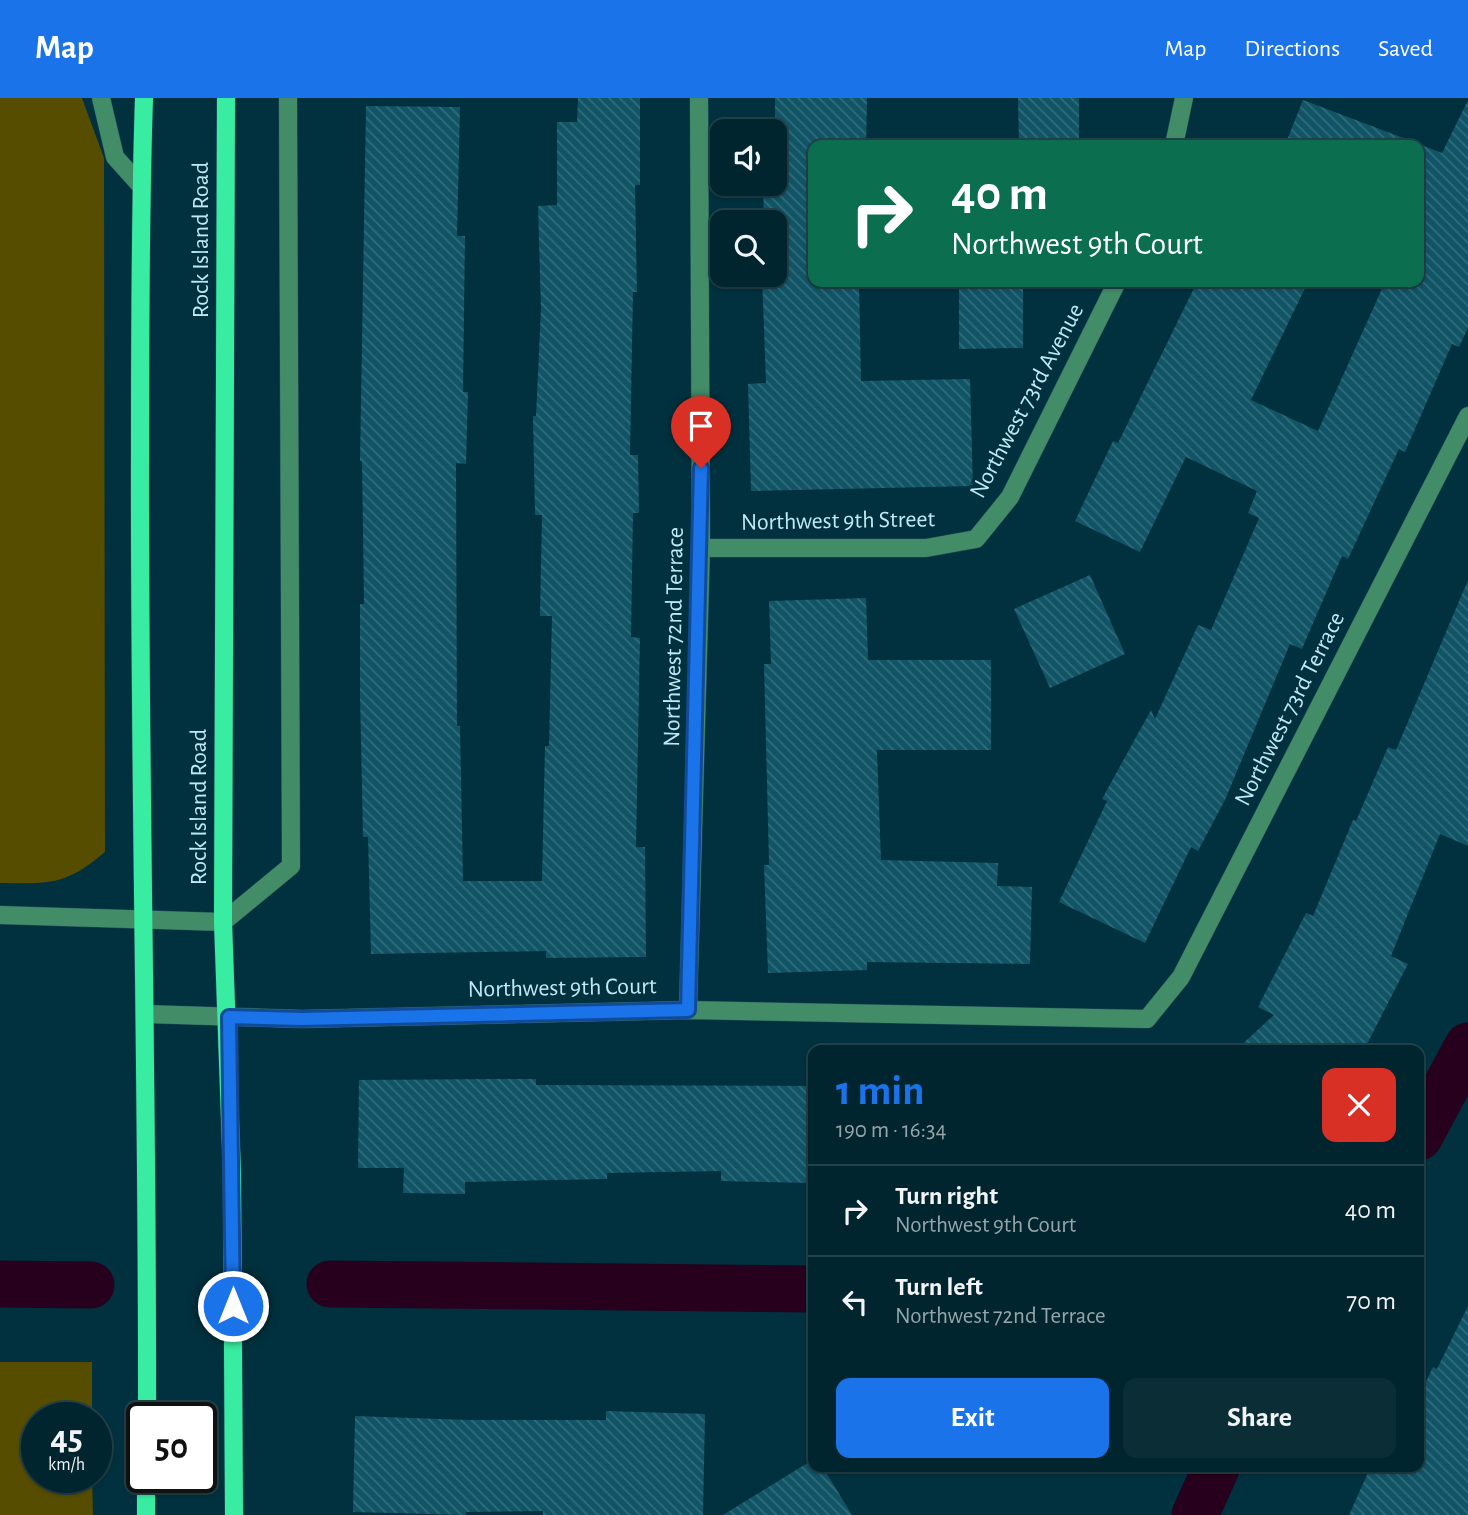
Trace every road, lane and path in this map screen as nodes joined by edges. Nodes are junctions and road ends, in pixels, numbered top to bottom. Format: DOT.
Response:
graph roads {
  1 [pos="101,98"];
  2 [pos="144,98"];
  3 [pos="226,98"];
  4 [pos="288,98"];
  5 [pos="699,98"];
  6 [pos="1184,98"];
  7 [pos="1175,140"];
  8 [pos="141,186"];
  9 [pos="1115,287"];
  10 [pos="1468,416"];
  11 [pos="976,539"];
  12 [pos="701,548"];
  13 [pos="0,915"];
  14 [pos="141,919"];
  15 [pos="223,922"];
  16 [pos="688,1010"];
  17 [pos="145,1014"];
  18 [pos="229,1017"];
  19 [pos="1147,1019"];
  20 [pos="146,1402"];
  21 [pos="146,1493"];
  22 [pos="146,1515"];
  23 [pos="234,1515"];
  1 -- 8 [label="street"];
  2 -- 8 [label="main road"];
  3 -- 15 [label="main road, Rock Island Road"];
  4 -- 15 [label="street"];
  5 -- 12 [label="street, Northwest 72nd Terrace"];
  6 -- 7 [label="street"];
  8 -- 14 [label="main road"];
  9 -- 11 [label="street, Northwest 73rd Avenue"];
  10 -- 19 [label="street, Northwest 73rd Terrace"];
  11 -- 12 [label="street, Northwest 9th Street"];
  12 -- 16 [label="street, Northwest 72nd Terrace"];
  13 -- 14 [label="street"];
  14 -- 15 [label="street"];
  14 -- 17 [label="main road"];
  15 -- 18 [label="main road, Rock Island Road"];
  16 -- 18 [label="street, Northwest 9th Court"];
  16 -- 19 [label="street, Northwest 9th Court"];
  17 -- 18 [label="street, Northwest 9th Court"];
  17 -- 20 [label="main road"];
  18 -- 23 [label="main road, Rock Island Road"];
  21 -- 22 [label="main road"];
}
